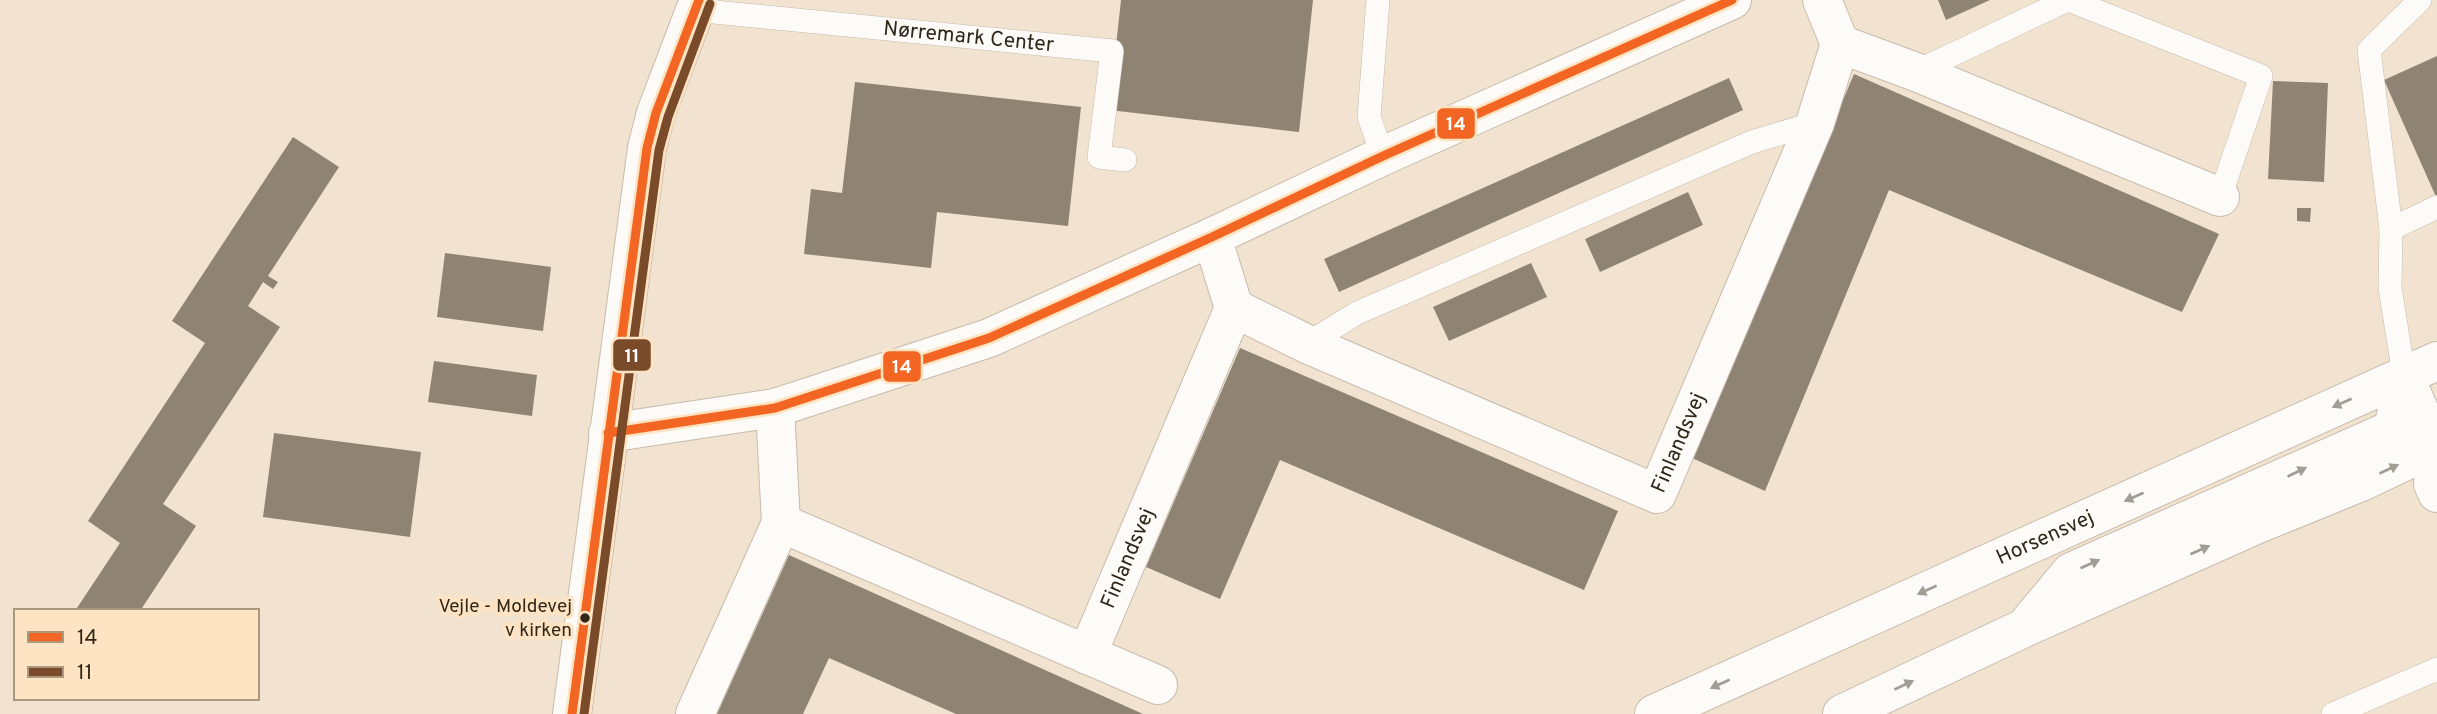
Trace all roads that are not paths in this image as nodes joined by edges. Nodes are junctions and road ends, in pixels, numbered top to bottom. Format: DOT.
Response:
graph roads {
  1 [pos="1378,0"];
  2 [pos="1732,0"];
  3 [pos="1822,0"];
  4 [pos="2068,0"];
  5 [pos="2420,0"];
  6 [pos="697,5"];
  7 [pos="1840,44"];
  8 [pos="1916,72"];
  9 [pos="1815,123"];
  10 [pos="1383,156"];
  11 [pos="1125,160"];
  12 [pos="2220,197"];
  13 [pos="2437,207"];
  14 [pos="2391,229"];
  15 [pos="1212,237"];
  16 [pos="1234,308"];
  17 [pos="1307,344"];
  18 [pos="2421,368"];
  19 [pos="775,408"];
  20 [pos="608,433"];
  21 [pos="2436,444"];
  22 [pos="2437,493"];
  23 [pos="781,523"];
  24 [pos="2024,628"];
  25 [pos="1087,655"];
  26 [pos="2437,669"];
  27 [pos="1158,685"];
  28 [pos="572,714"];
  29 [pos="695,714"];
  30 [pos="1654,714"];
  31 [pos="1842,714"];
  32 [pos="2333,714"];
  1 -- 10 [label="lane"];
  2 -- 10 [label="street"];
  3 -- 7 [label="street"];
  4 -- 8 [label="lane"];
  4 -- 12 [label="lane"];
  5 -- 14 [label="lane"];
  6 -- 11 [label="lane, Nørremark Center"];
  6 -- 20 [label="street"];
  7 -- 8 [label="street"];
  7 -- 9 [label="street, Finlandsvej"];
  8 -- 12 [label="street"];
  9 -- 17 [label="lane"];
  9 -- 17 [label="street, Finlandsvej"];
  10 -- 15 [label="street"];
  13 -- 14 [label="lane"];
  14 -- 18 [label="lane"];
  15 -- 16 [label="street"];
  15 -- 19 [label="street"];
  16 -- 17 [label="street, Finlandsvej"];
  16 -- 25 [label="street, Finlandsvej"];
  18 -- 21 [label="street"];
  24 -- 18 [label="street, one-way"];
  18 -- 30 [label="street, Horsensvej, one-way"];
  19 -- 20 [label="street"];
  19 -- 23 [label="street"];
  20 -- 28 [label="street"];
  21 -- 22 [label="street"];
  24 -- 21 [label="street, one-way"];
  23 -- 25 [label="street"];
  23 -- 29 [label="street"];
  31 -- 24 [label="street, one-way"];
  25 -- 27 [label="street"];
  26 -- 32 [label="lane"];
}
